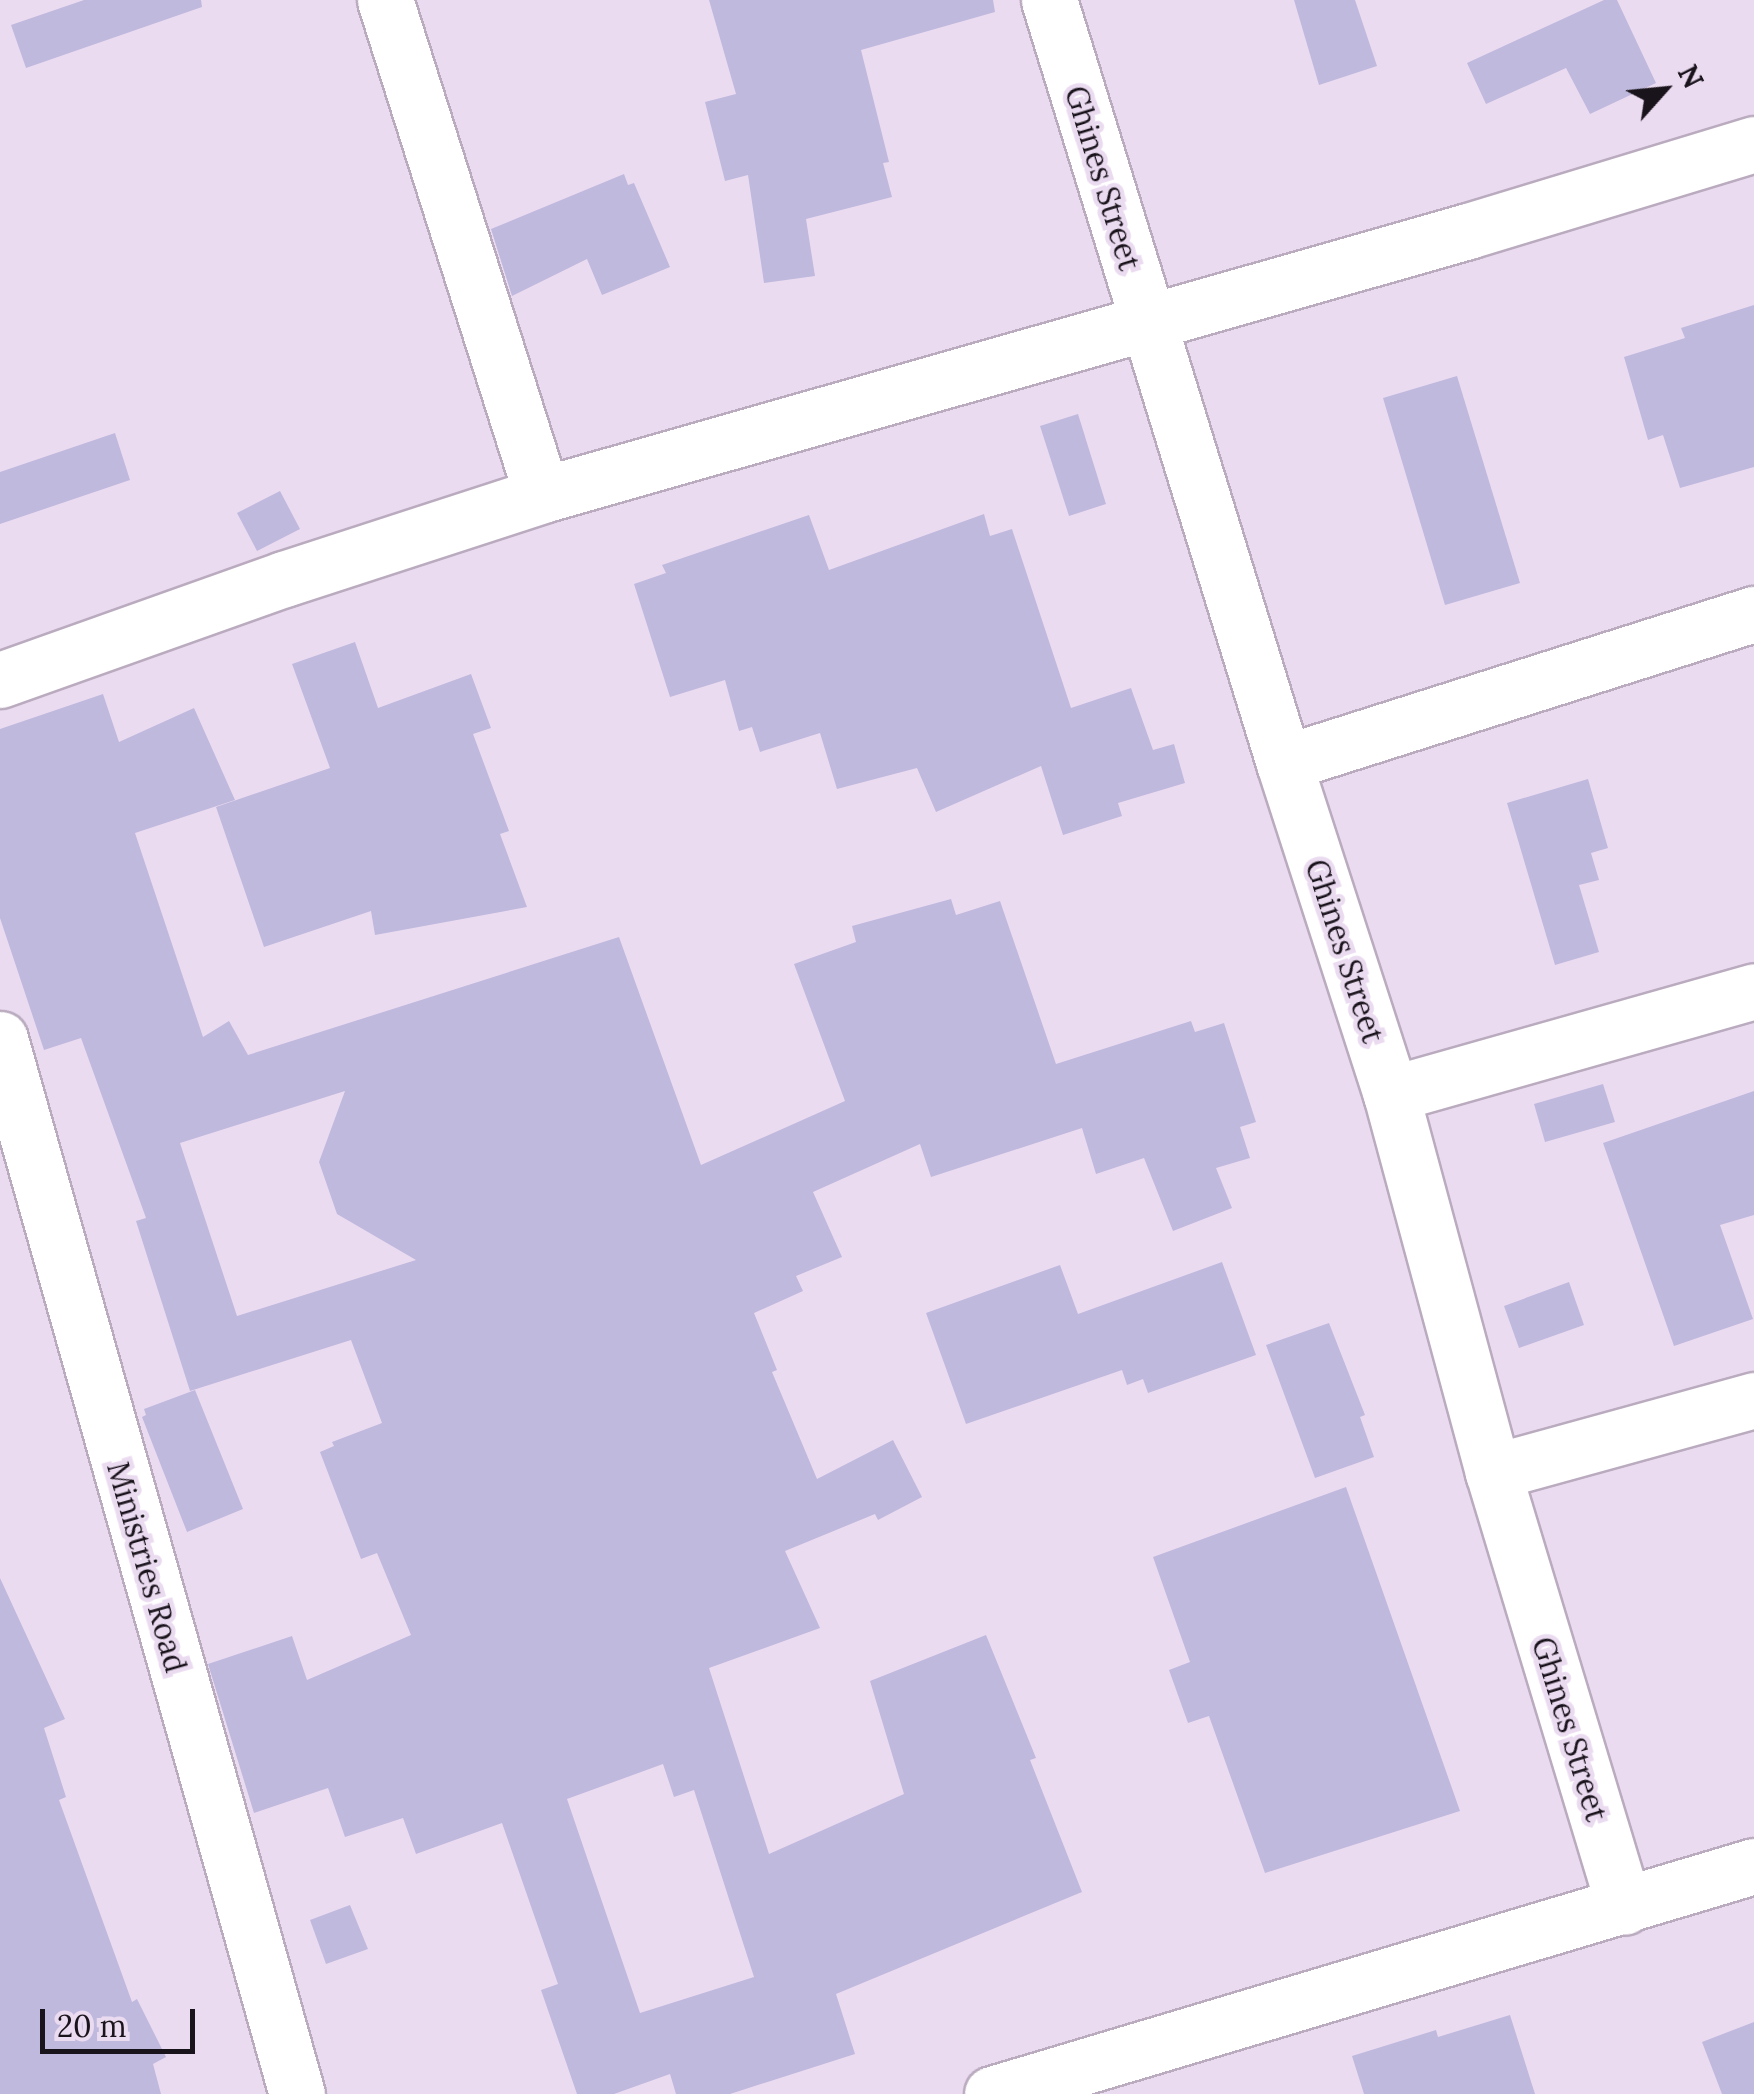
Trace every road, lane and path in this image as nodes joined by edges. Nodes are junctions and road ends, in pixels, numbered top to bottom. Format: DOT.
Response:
graph roads {
  1 [pos="385,0"];
  2 [pos="1050,0"];
  3 [pos="1754,144"];
  4 [pos="1146,320"];
  5 [pos="542,495"];
  6 [pos="1754,614"];
  7 [pos="0,680"];
  8 [pos="1284,764"];
  9 [pos="1754,992"];
  10 [pos="0,1039"];
  11 [pos="1392,1094"];
  12 [pos="1754,1400"];
  13 [pos="1493,1472"];
  14 [pos="1754,1866"];
  15 [pos="1624,1907"];
  16 [pos="297,2094"];
  17 [pos="992,2094"];
  1 -- 5 [label="street"];
  2 -- 4 [label="street, Ghines Street"];
  3 -- 4 [label="street"];
  4 -- 5 [label="street"];
  4 -- 8 [label="street, Ghines Street"];
  5 -- 7 [label="street"];
  6 -- 8 [label="street"];
  8 -- 11 [label="street, Ghines Street"];
  9 -- 11 [label="street"];
  10 -- 16 [label="street, Ministries Road"];
  11 -- 13 [label="street, Ghines Street"];
  12 -- 13 [label="street"];
  13 -- 15 [label="street, Ghines Street"];
  14 -- 15 [label="street"];
  15 -- 17 [label="street"];
}
